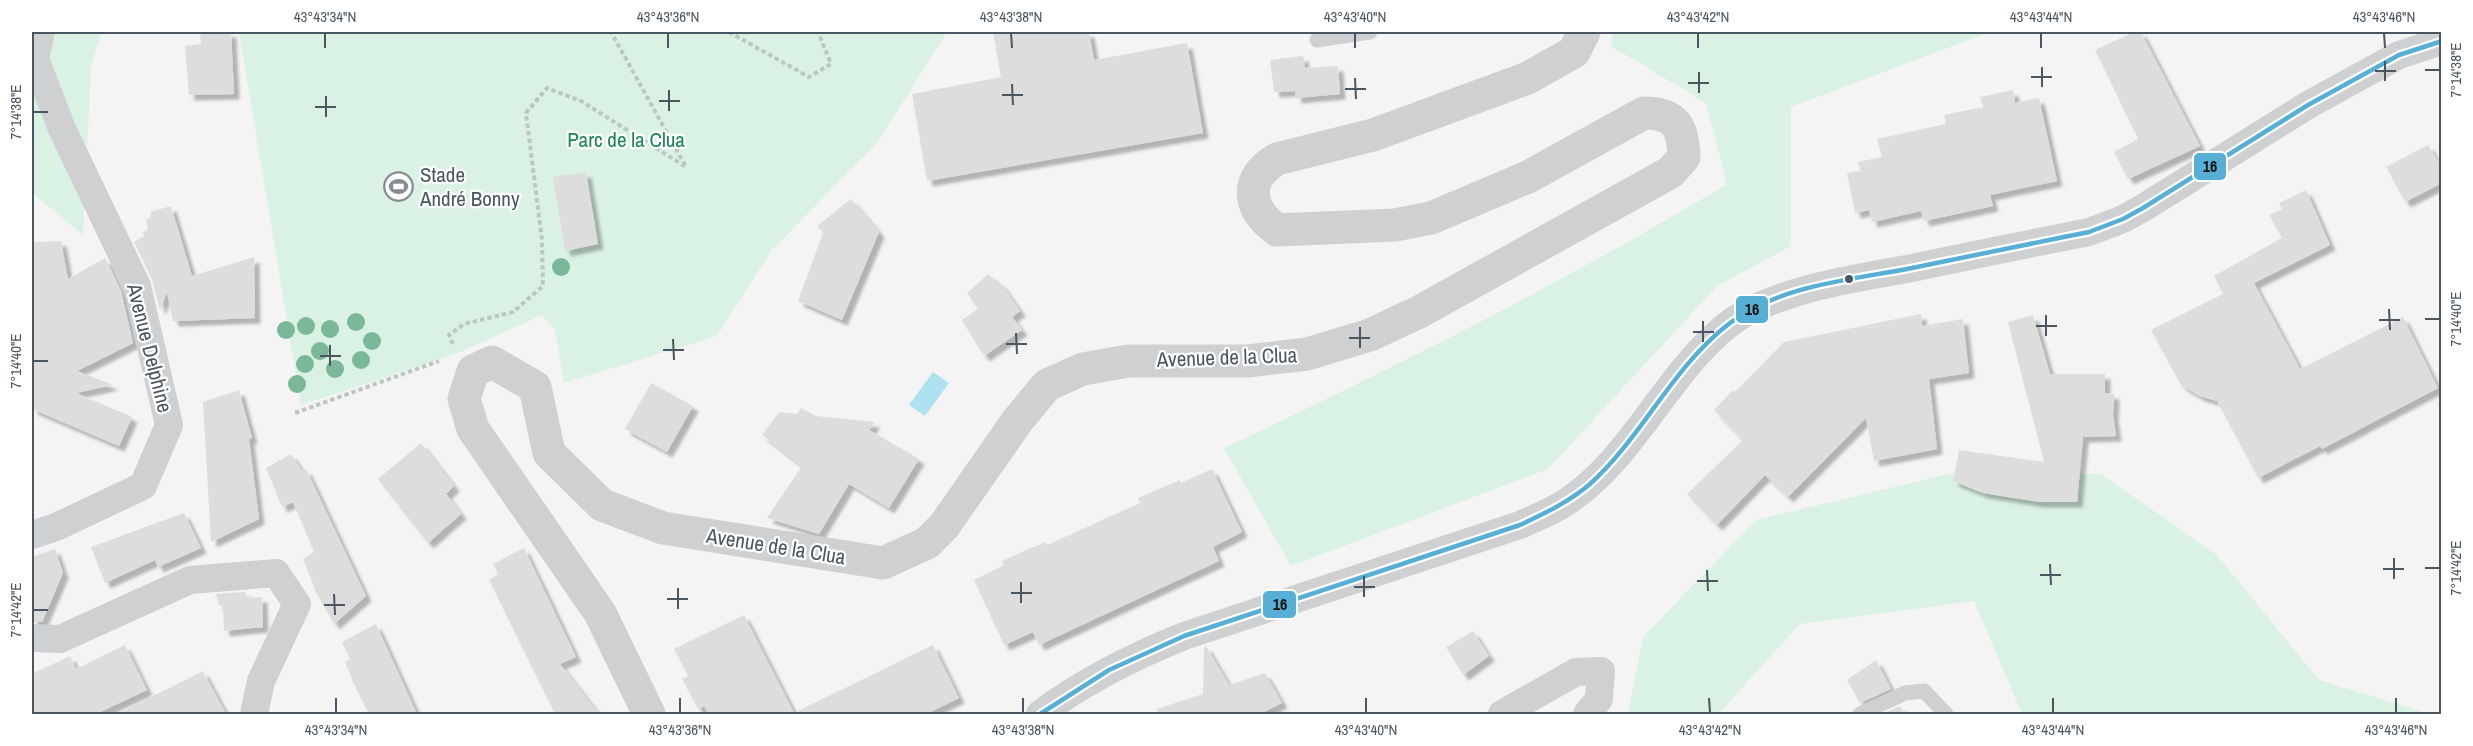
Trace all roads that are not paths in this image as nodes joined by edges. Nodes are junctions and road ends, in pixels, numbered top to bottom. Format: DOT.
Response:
graph roads {
  1 [pos="41,32"];
  2 [pos="1371,32"];
  3 [pos="1584,32"];
  4 [pos="1317,40"];
  5 [pos="2442,41"];
  6 [pos="32,535"];
  7 [pos="32,638"];
  8 [pos="254,714"];
  9 [pos="650,714"];
  10 [pos="1040,714"];
  11 [pos="1502,714"];
  12 [pos="1587,714"];
  13 [pos="1860,714"];
  14 [pos="1946,714"];
  1 -- 6 [label="street, Avenue Delphine"];
  2 -- 4 [label="lane"];
  3 -- 9 [label="street, Avenue de la Clua"];
  5 -- 10 [label="street"];
  7 -- 8 [label="street"];
  11 -- 12 [label="street"];
  13 -- 14 [label="lane"];
}
